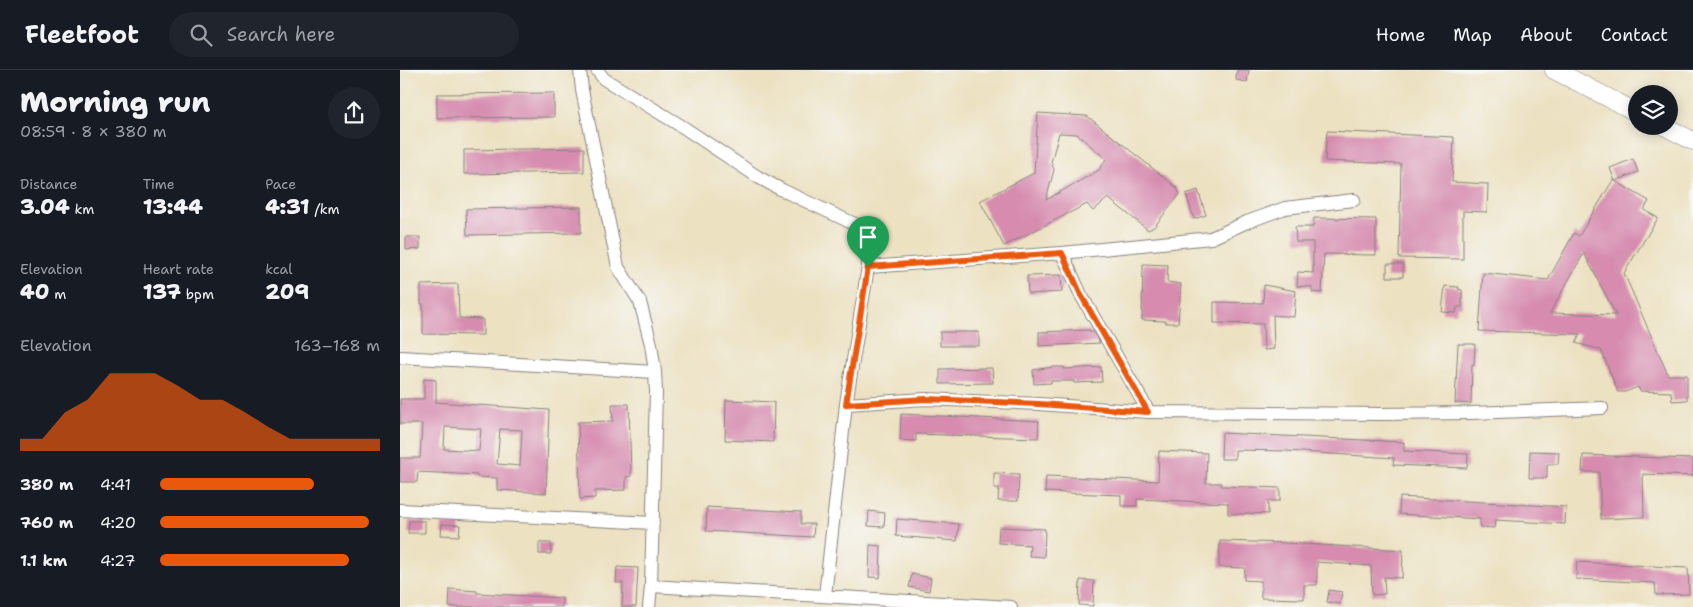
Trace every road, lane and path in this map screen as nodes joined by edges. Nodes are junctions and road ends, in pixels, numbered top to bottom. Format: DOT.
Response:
graph roads {
  1 [pos="580,70"];
  2 [pos="596,70"];
  3 [pos="1554,70"];
  4 [pos="1628,108"];
  5 [pos="1678,133"];
  6 [pos="1693,141"];
  7 [pos="1354,200"];
  8 [pos="1062,253"];
  9 [pos="868,267"];
  10 [pos="400,357"];
  11 [pos="655,372"];
  12 [pos="846,404"];
  13 [pos="1602,408"];
  14 [pos="1148,412"];
  15 [pos="400,510"];
  16 [pos="653,523"];
  17 [pos="651,586"];
  18 [pos="825,596"];
  19 [pos="964,606"];
  20 [pos="649,607"];
  21 [pos="1011,607"];
  1 -- 11 [label="street"];
  2 -- 9 [label="street"];
  3 -- 4 [label="main road"];
  5 -- 6 [label="main road"];
  7 -- 8 [label="street"];
  8 -- 9 [label="street"];
  8 -- 14 [label="street"];
  9 -- 12 [label="street"];
  10 -- 11 [label="street"];
  11 -- 16 [label="street"];
  12 -- 14 [label="street"];
  12 -- 18 [label="street"];
  13 -- 14 [label="street"];
  15 -- 16 [label="street"];
  16 -- 17 [label="street"];
  17 -- 18 [label="street"];
  17 -- 20 [label="street"];
  18 -- 19 [label="street"];
  19 -- 21 [label="street"];
}
